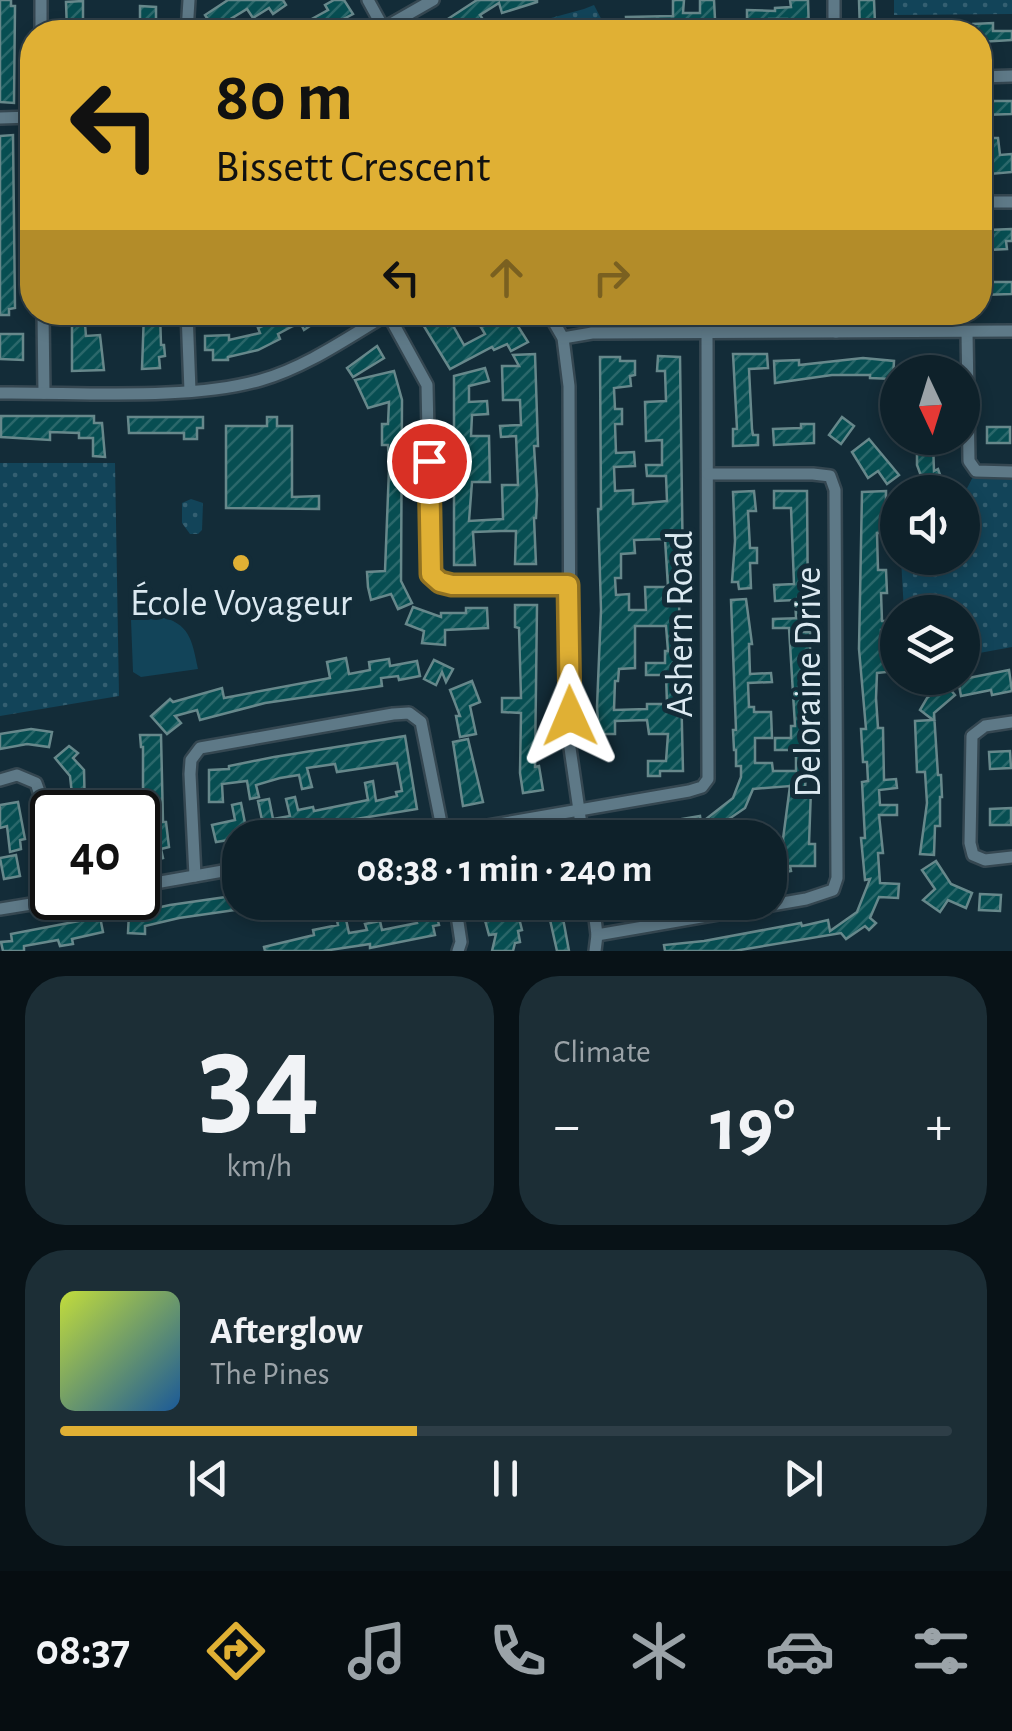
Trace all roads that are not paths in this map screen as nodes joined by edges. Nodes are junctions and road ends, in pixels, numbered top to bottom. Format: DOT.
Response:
graph roads {
  1 [pos="433,0"];
  2 [pos="400,20"];
  3 [pos="43,325"];
  4 [pos="187,325"];
  5 [pos="369,325"];
  6 [pos="396,325"];
  7 [pos="556,325"];
  8 [pos="836,325"];
  9 [pos="1012,331"];
  10 [pos="707,332"];
  11 [pos="836,332"];
  12 [pos="968,332"];
  13 [pos="563,338"];
  14 [pos="190,391"];
  15 [pos="0,393"];
  16 [pos="44,393"];
  17 [pos="1012,472"];
  18 [pos="708,474"];
  19 [pos="568,585"];
  20 [pos="1012,722"];
  21 [pos="0,780"];
  22 [pos="38,790"];
  23 [pos="579,809"];
  24 [pos="441,820"];
  25 [pos="522,820"];
  26 [pos="581,820"];
  27 [pos="1012,857"];
  28 [pos="222,871"];
  29 [pos="195,876"];
  30 [pos="160,882"];
  31 [pos="30,904"];
  32 [pos="0,910"];
  33 [pos="458,920"];
  34 [pos="595,920"];
  35 [pos="597,935"];
  36 [pos="458,951"];
  37 [pos="595,951"];
  38 [pos="606,951"];
  1 -- 2 [label="street"];
  3 -- 16 [label="street"];
  4 -- 14 [label="street"];
  5 -- 14 [label="street"];
  6 -- 19 [label="street"];
  7 -- 13 [label="street"];
  8 -- 11 [label="street"];
  9 -- 12 [label="street"];
  10 -- 11 [label="street"];
  10 -- 13 [label="street"];
  10 -- 18 [label="street, Ashern Road"];
  11 -- 12 [label="street"];
  12 -- 17 [label="street"];
  13 -- 19 [label="street"];
  14 -- 16 [label="street"];
  15 -- 16 [label="street"];
  18 -- 23 [label="street, Ashern Road"];
  18 -- 35 [label="street, Deloraine Drive"];
  19 -- 23 [label="street"];
  20 -- 27 [label="street"];
  21 -- 22 [label="street"];
  23 -- 25 [label="street"];
  23 -- 26 [label="street"];
  24 -- 29 [label="street"];
  28 -- 29 [label="street"];
  29 -- 30 [label="street"];
  31 -- 32 [label="street"];
  33 -- 36 [label="street"];
  34 -- 35 [label="street"];
  35 -- 37 [label="street"];
  35 -- 38 [label="street"];
}
